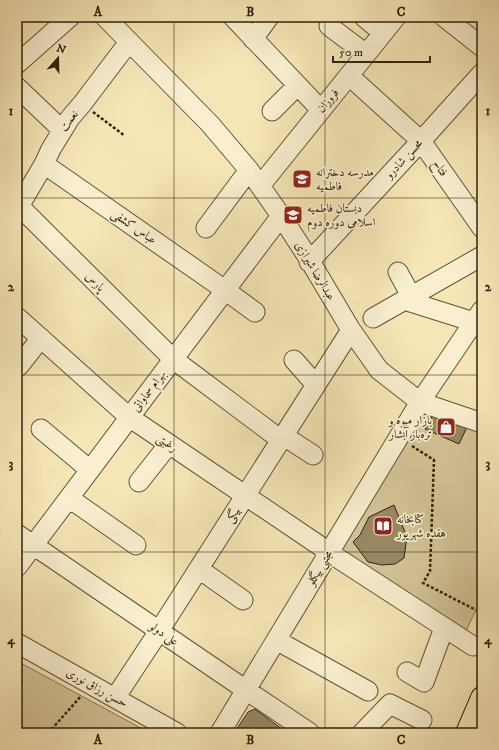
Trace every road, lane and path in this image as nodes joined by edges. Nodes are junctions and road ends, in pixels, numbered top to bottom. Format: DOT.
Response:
graph roads {
  1 [pos="70,17"];
  2 [pos="105,17"];
  3 [pos="233,17"];
  4 [pos="269,17"];
  5 [pos="364,17"];
  6 [pos="396,17"];
  7 [pos="444,17"];
  8 [pos="329,26"];
  9 [pos="383,33"];
  10 [pos="253,39"];
  11 [pos="129,42"];
  12 [pos="482,47"];
  13 [pos="366,54"];
  14 [pos="17,64"];
  15 [pos="482,73"];
  16 [pos="356,82"];
  17 [pos="298,86"];
  18 [pos="17,87"];
  19 [pos="82,104"];
  20 [pos="321,110"];
  21 [pos="272,111"];
  22 [pos="62,130"];
  23 [pos="125,136"];
  24 [pos="421,141"];
  25 [pos="44,164"];
  26 [pos="249,170"];
  27 [pos="260,186"];
  28 [pos="18,207"];
  29 [pos="281,216"];
  30 [pos="206,228"];
  31 [pos="482,228"];
  32 [pos="482,256"];
  33 [pos="310,262"];
  34 [pos="398,272"];
  35 [pos="225,290"];
  36 [pos="408,298"];
  37 [pos="255,312"];
  38 [pos="478,316"];
  39 [pos="17,317"];
  40 [pos="373,318"];
  41 [pos="351,330"];
  42 [pos="41,338"];
  43 [pos="173,359"];
  44 [pos="294,360"];
  45 [pos="19,366"];
  46 [pos="316,385"];
  47 [pos="420,402"];
  48 [pos="129,417"];
  49 [pos="482,424"];
  50 [pos="41,429"];
  51 [pos="282,438"];
  52 [pos="399,438"];
  53 [pos="169,444"];
  54 [pos="313,456"];
  55 [pos="90,470"];
  56 [pos="139,482"];
  57 [pos="245,496"];
  58 [pos="69,498"];
  59 [pos="17,534"];
  60 [pos="34,545"];
  61 [pos="136,545"];
  62 [pos="334,556"];
  63 [pos="17,567"];
  64 [pos="199,569"];
  65 [pos="243,600"];
  66 [pos="476,610"];
  67 [pos="444,628"];
  68 [pos="159,631"];
  69 [pos="276,640"];
  70 [pos="17,643"];
  71 [pos="473,646"];
  72 [pos="407,672"];
  73 [pos="91,685"];
  74 [pos="246,690"];
  75 [pos="368,691"];
  76 [pos="115,698"];
  77 [pos="482,698"];
  78 [pos="422,720"];
  79 [pos="17,732"];
  80 [pos="177,733"];
  81 [pos="220,733"];
  82 [pos="310,733"];
  83 [pos="362,733"];
  84 [pos="467,733"];
  1 -- 14 [label="street"];
  2 -- 11 [label="street, عبدالرضا شیرازی"];
  3 -- 10 [label="street"];
  4 -- 10 [label="street"];
  5 -- 9 [label="street"];
  6 -- 9 [label="street, فروزان"];
  7 -- 12 [label="street"];
  8 -- 13 [label="street"];
  9 -- 13 [label="street, فروزان"];
  10 -- 17 [label="street"];
  11 -- 19 [label="street, نعمت"];
  11 -- 26 [label="street, عبدالرضا شیرازی"];
  13 -- 20 [label="street, فروزان"];
  15 -- 24 [label="street, محسن شادرو"];
  16 -- 24 [label="street, فتاح"];
  17 -- 20 [label="street"];
  17 -- 21 [label="street"];
  18 -- 22 [label="street"];
  19 -- 22 [label="street, نعمت"];
  19 -- 23 [label="path"];
  20 -- 27 [label="street, فروزان"];
  22 -- 25 [label="street, نعمت"];
  24 -- 31 [label="street, فتاح"];
  24 -- 33 [label="street, محسن شادرو"];
  25 -- 28 [label="street, نعمت"];
  25 -- 35 [label="street, عباس کشفی"];
  26 -- 27 [label="street, عبدالرضا شیرازی"];
  26 -- 30 [label="street"];
  27 -- 29 [label="street, عبدالرضا شیرازی"];
  28 -- 43 [label="street, پارس"];
  29 -- 33 [label="street, عبدالرضا شیرازی"];
  29 -- 35 [label="street, بهرام سماواتی"];
  32 -- 36 [label="street"];
  33 -- 41 [label="street, عبدالرضا شیرازی"];
  34 -- 36 [label="street"];
  35 -- 37 [label="street, عباس کشفی"];
  35 -- 43 [label="street, بهرام سماواتی"];
  36 -- 38 [label="street"];
  36 -- 40 [label="street"];
  38 -- 47 [label="street, مجتبی بیگلو"];
  39 -- 42 [label="street, رغبتی"];
  41 -- 46 [label="street, بیگی"];
  41 -- 47 [label="street, عبدالرضا شیرازی"];
  42 -- 45 [label="street"];
  42 -- 48 [label="street, رغبتی"];
  43 -- 48 [label="street, بهرام سماواتی"];
  43 -- 51 [label="street, پارس"];
  44 -- 46 [label="street"];
  46 -- 51 [label="street, بیگی"];
  47 -- 49 [label="street, عبدالرضا شیرازی"];
  47 -- 52 [label="street, مجتبی بیگلو"];
  48 -- 53 [label="street, رغبتی"];
  48 -- 55 [label="street, بهرام سماواتی"];
  50 -- 55 [label="street"];
  51 -- 54 [label="street, پارس"];
  51 -- 57 [label="street, بیگی"];
  52 -- 62 [label="street, مجتبی بیگلو"];
  52 -- 66 [label="path"];
  53 -- 56 [label="street"];
  53 -- 57 [label="street, رغبتی"];
  55 -- 58 [label="street, بهرام سماواتی"];
  57 -- 62 [label="street, رغبتی"];
  57 -- 64 [label="street, بیگی"];
  58 -- 60 [label="street, بهرام سماواتی"];
  58 -- 61 [label="street"];
  59 -- 60 [label="street, علی دولو"];
  60 -- 63 [label="street, بهرام سماواتی"];
  60 -- 68 [label="street, علی دولو"];
  62 -- 67 [label="street, رغبتی"];
  62 -- 69 [label="street, مجتبی بیگلو"];
  64 -- 65 [label="street"];
  64 -- 68 [label="street, بیگی"];
  67 -- 71 [label="street, رغبتی"];
  67 -- 72 [label="street"];
  68 -- 74 [label="street, علی دولو"];
  68 -- 76 [label="street, بیگی"];
  69 -- 74 [label="street, مجتبی بیگلو"];
  69 -- 75 [label="street"];
  70 -- 73 [label="street, حسن رزاق نوری"];
  73 -- 76 [label="street, حسن رزاق نوری"];
  73 -- 79 [label="path"];
  74 -- 81 [label="street, مجتبی بیگلو"];
  74 -- 82 [label="street, علی دولو"];
  76 -- 80 [label="street, حسن رزاق نوری"];
  77 -- 84 [label="main road"];
  78 -- 83 [label="street"];
}
